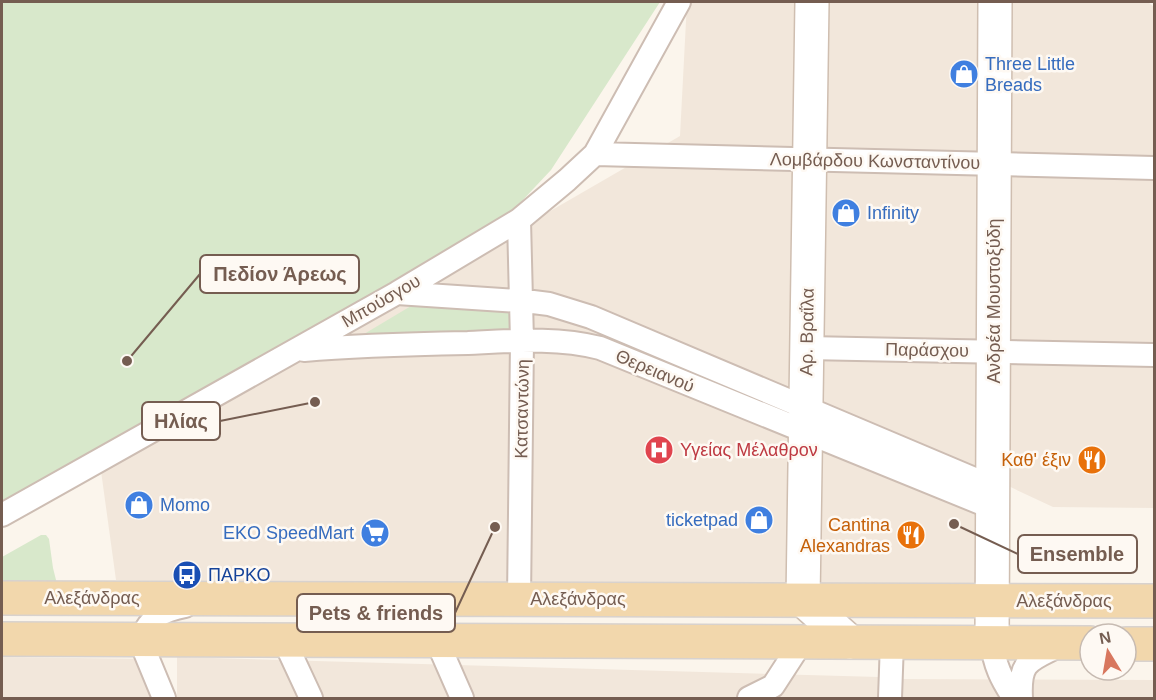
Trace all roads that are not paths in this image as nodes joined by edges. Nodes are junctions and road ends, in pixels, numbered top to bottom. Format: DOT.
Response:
graph roads {
  1 [pos="679,2"];
  2 [pos="812,2"];
  3 [pos="995,2"];
  4 [pos="595,154"];
  5 [pos="810,159"];
  6 [pos="995,164"];
  7 [pos="1155,168"];
  8 [pos="519,220"];
  9 [pos="397,293"];
  10 [pos="521,301"];
  11 [pos="522,341"];
  12 [pos="807,348"];
  13 [pos="296,350"];
  14 [pos="994,352"];
  15 [pos="1155,355"];
  16 [pos="806,421"];
  17 [pos="993,498"];
  18 [pos="2,515"];
  19 [pos="2,598"];
  20 [pos="228,598"];
  21 [pos="519,599"];
  22 [pos="803,600"];
  23 [pos="1155,600"];
  24 [pos="992,601"];
  25 [pos="2,639"];
  26 [pos="140,640"];
  27 [pos="284,640"];
  28 [pos="437,641"];
  29 [pos="804,642"];
  30 [pos="850,642"];
  31 [pos="892,642"];
  32 [pos="992,642"];
  33 [pos="1077,643"];
  34 [pos="1138,644"];
  35 [pos="1155,644"];
  36 [pos="164,699"];
  37 [pos="311,699"];
  38 [pos="462,699"];
  39 [pos="749,699"];
  40 [pos="890,699"];
  41 [pos="1014,699"];
  42 [pos="1021,699"];
  1 -- 4 [label="street, Μπούσγου"];
  2 -- 5 [label="street, Αρ. Βραΐλα"];
  3 -- 6 [label="street, Ανδρέα Μουστοξύδη"];
  4 -- 5 [label="street, Λομβάρδου Κωνσταντίνου"];
  4 -- 8 [label="street, Μπούσγου"];
  5 -- 6 [label="street, Λομβάρδου Κωνσταντίνου"];
  5 -- 12 [label="street, Αρ. Βραΐλα"];
  6 -- 7 [label="street, Λομβάρδου Κωνσταντίνου"];
  6 -- 14 [label="street, Ανδρέα Μουστοξύδη"];
  8 -- 9 [label="street, Μπούσγου"];
  8 -- 10 [label="street, Κατσαντώνη"];
  9 -- 10 [label="street, Θερειανού"];
  9 -- 13 [label="street, Μπούσγου"];
  10 -- 11 [label="street, Κατσαντώνη"];
  10 -- 16 [label="street, Θερειανού"];
  11 -- 13 [label="street, Θερειανού"];
  11 -- 16 [label="street, Θερειανού"];
  11 -- 21 [label="street, Κατσαντώνη"];
  12 -- 14 [label="street, Παράσχου"];
  12 -- 16 [label="street, Αρ. Βραΐλα"];
  13 -- 18 [label="street, Μπούσγου"];
  14 -- 15 [label="street, Παράσχου"];
  14 -- 17 [label="street, Ανδρέα Μουστοξύδη"];
  16 -- 17 [label="street, Θερειανού"];
  16 -- 22 [label="street, Αρ. Βραΐλα"];
  17 -- 24 [label="street, Ανδρέα Μουστοξύδη"];
  19 -- 20 [label="main road, Αλεξάνδρας"];
  20 -- 21 [label="main road, Αλεξάνδρας"];
  20 -- 26 [label="street"];
  21 -- 22 [label="main road, Αλεξάνδρας"];
  22 -- 24 [label="main road, Αλεξάνδρας"];
  22 -- 30 [label="street"];
  23 -- 24 [label="main road, Αλεξάνδρας"];
  24 -- 32 [label="street, Ανδρέα Μουστοξύδη"];
  25 -- 26 [label="main road"];
  26 -- 27 [label="main road"];
  26 -- 36 [label="street"];
  27 -- 28 [label="main road"];
  27 -- 37 [label="street"];
  28 -- 29 [label="main road"];
  28 -- 38 [label="street"];
  29 -- 30 [label="main road"];
  29 -- 39 [label="street"];
  30 -- 31 [label="main road"];
  31 -- 32 [label="main road"];
  31 -- 40 [label="street"];
  32 -- 33 [label="main road"];
  32 -- 41 [label="street"];
  33 -- 42 [label="street"];
  34 -- 35 [label="main road"];
}
